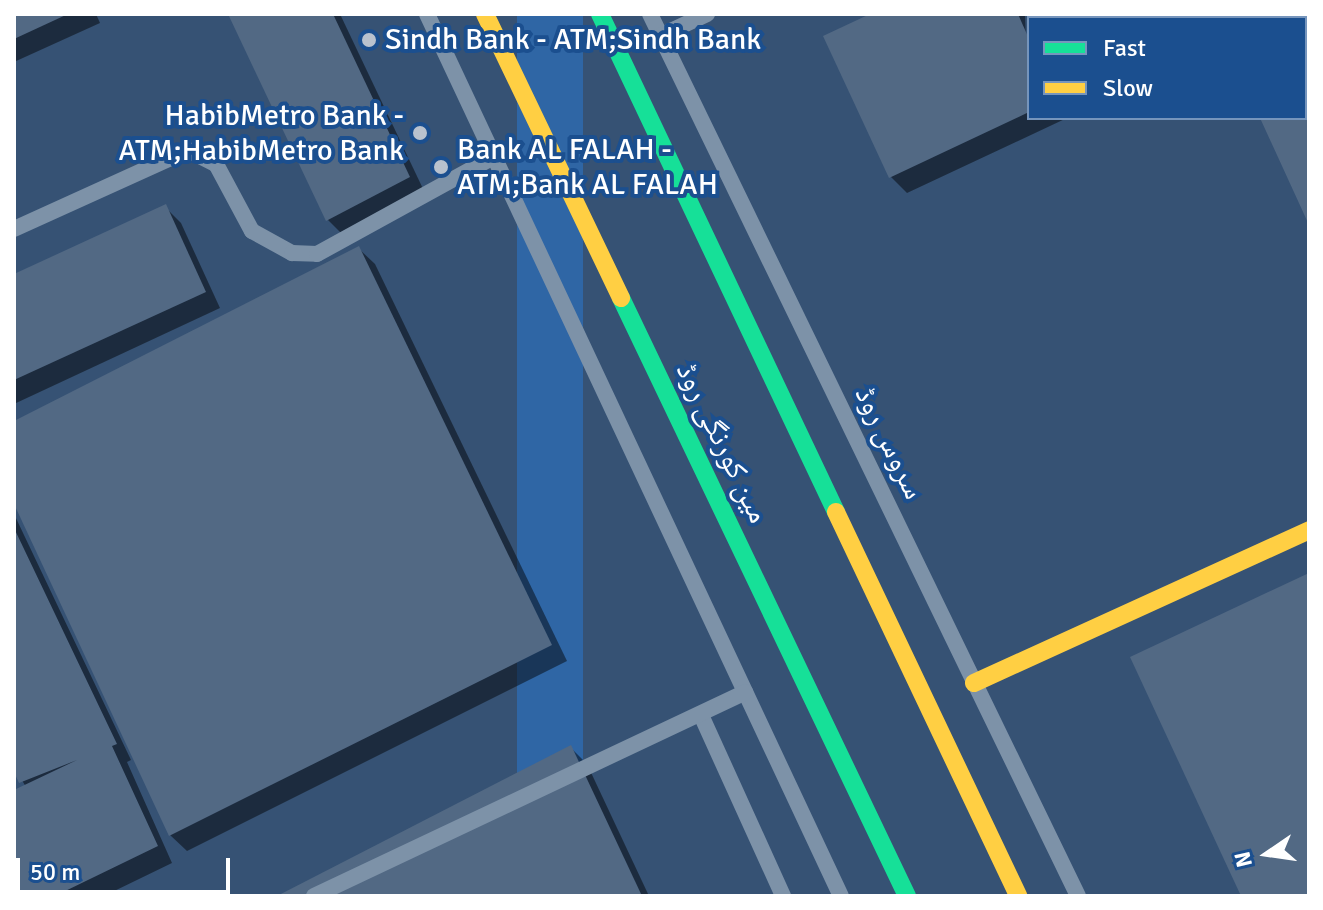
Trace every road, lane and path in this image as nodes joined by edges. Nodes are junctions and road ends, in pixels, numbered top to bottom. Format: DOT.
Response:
graph roads {
  1 [pos="427,14"];
  2 [pos="485,14"];
  3 [pos="600,14"];
  4 [pos="650,14"];
  5 [pos="707,14"];
  6 [pos="660,36"];
  7 [pos="495,156"];
  8 [pos="14,229"];
  9 [pos="1309,530"];
  10 [pos="974,683"];
  11 [pos="745,692"];
  12 [pos="701,715"];
  13 [pos="314,896"];
  14 [pos="783,896"];
  15 [pos="841,896"];
  16 [pos="907,896"];
  17 [pos="1018,896"];
  18 [pos="1078,896"];
  1 -- 7 [label="lane"];
  2 -- 16 [label="main road, مین کورنگی روڈ"];
  3 -- 17 [label="main road"];
  4 -- 6 [label="lane, سروس روڈ"];
  5 -- 6 [label="lane"];
  6 -- 10 [label="lane, سروس روڈ"];
  7 -- 8 [label="lane"];
  7 -- 11 [label="lane"];
  9 -- 10 [label="main road"];
  10 -- 18 [label="lane, سروس روڈ"];
  11 -- 12 [label="lane"];
  11 -- 15 [label="lane"];
  12 -- 13 [label="lane"];
  12 -- 14 [label="lane"];
}
